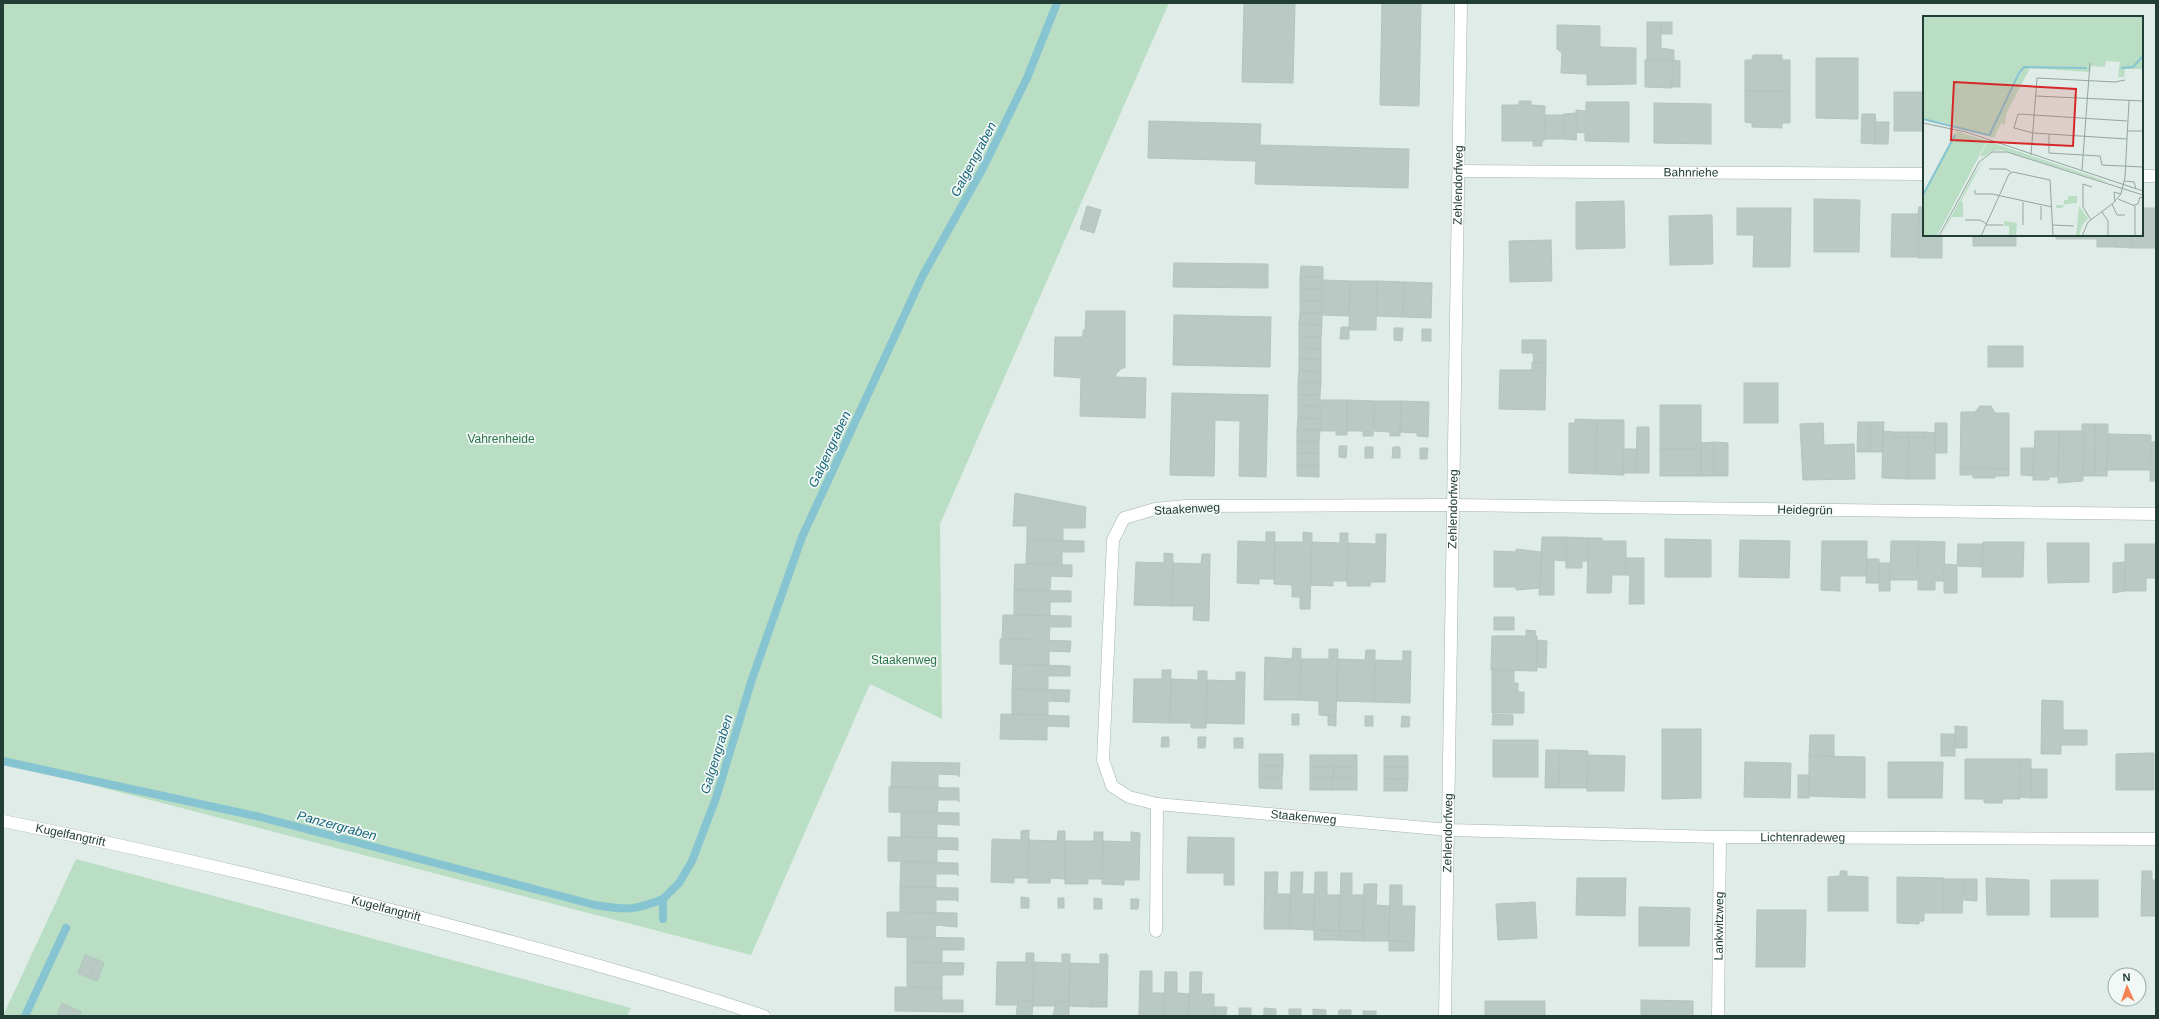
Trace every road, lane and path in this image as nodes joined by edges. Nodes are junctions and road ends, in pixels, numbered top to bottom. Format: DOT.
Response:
graph roads {
  1 [pos="1461,3"];
  2 [pos="1459,171"];
  3 [pos="1923,174"];
  4 [pos="2143,176"];
  5 [pos="2156,176"];
  6 [pos="1453,505"];
  7 [pos="2156,514"];
  8 [pos="1157,804"];
  9 [pos="3,821"];
  10 [pos="1449,830"];
  11 [pos="1720,837"];
  12 [pos="2156,839"];
  13 [pos="1156,931"];
  14 [pos="764,1016"];
  15 [pos="1445,1016"];
  16 [pos="1718,1016"];
  1 -- 2 [label="street, Zehlendorfweg"];
  2 -- 3 [label="street, Bahnriehe"];
  2 -- 6 [label="street, Zehlendorfweg"];
  4 -- 5 [label="street"];
  6 -- 7 [label="street, Heidegrün"];
  6 -- 8 [label="street, Staakenweg"];
  6 -- 10 [label="street, Zehlendorfweg"];
  8 -- 10 [label="street, Staakenweg"];
  8 -- 13 [label="street"];
  9 -- 14 [label="street, Kugelfangtrift"];
  10 -- 11 [label="street, Lichtenradeweg"];
  10 -- 15 [label="street, Zehlendorfweg"];
  11 -- 12 [label="street, Lichtenradeweg"];
  11 -- 16 [label="street, Lankwitzweg"];
}
